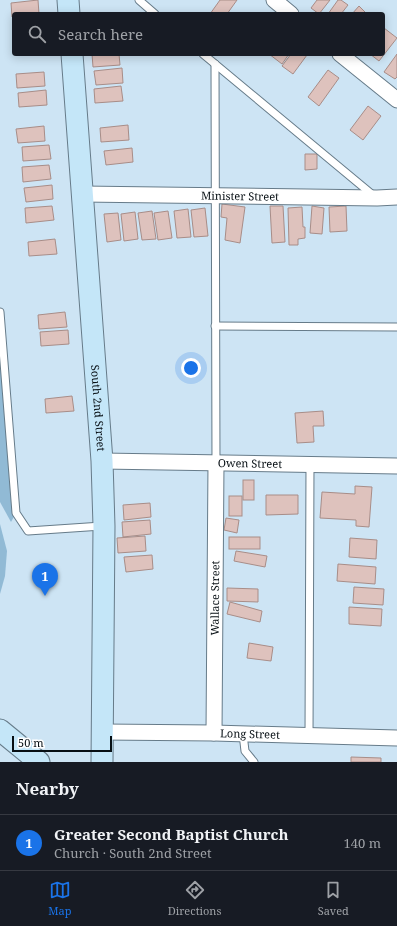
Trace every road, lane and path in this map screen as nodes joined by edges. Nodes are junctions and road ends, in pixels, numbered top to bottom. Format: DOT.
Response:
graph roads {
  1 [pos="68,0"];
  2 [pos="139,0"];
  3 [pos="274,0"];
  4 [pos="69,12"];
  5 [pos="154,12"];
  6 [pos="289,12"];
  7 [pos="72,56"];
  8 [pos="206,56"];
  9 [pos="343,56"];
  10 [pos="216,64"];
  11 [pos="396,96"];
  12 [pos="82,194"];
  13 [pos="215,196"];
  14 [pos="397,197"];
  15 [pos="376,198"];
  16 [pos="0,312"];
  17 [pos="215,326"];
  18 [pos="397,328"];
  19 [pos="102,461"];
  20 [pos="216,463"];
  21 [pos="310,465"];
  22 [pos="397,466"];
  23 [pos="104,526"];
  24 [pos="0,730"];
  25 [pos="103,732"];
  26 [pos="214,733"];
  27 [pos="243,734"];
  28 [pos="309,736"];
  29 [pos="397,738"];
  30 [pos="39,762"];
  31 [pos="102,762"];
  32 [pos="254,762"];
  1 -- 4 [label="street"];
  2 -- 5 [label="lane"];
  3 -- 6 [label="street"];
  7 -- 12 [label="street, South 2nd Street"];
  8 -- 10 [label="lane"];
  9 -- 11 [label="street"];
  10 -- 13 [label="lane"];
  10 -- 15 [label="lane"];
  12 -- 13 [label="street, Minister Street"];
  12 -- 19 [label="street, South 2nd Street"];
  13 -- 15 [label="street, Minister Street"];
  13 -- 17 [label="lane"];
  14 -- 15 [label="street, Minister Street"];
  16 -- 23 [label="lane"];
  17 -- 18 [label="lane"];
  17 -- 20 [label="lane"];
  19 -- 20 [label="street, Owen Street"];
  19 -- 23 [label="street, South 2nd Street"];
  20 -- 21 [label="street, Owen Street"];
  20 -- 26 [label="street, Wallace Street"];
  21 -- 22 [label="street, Owen Street"];
  21 -- 28 [label="lane"];
  23 -- 25 [label="street, South 2nd Street"];
  24 -- 30 [label="street"];
  25 -- 26 [label="street, Long Street"];
  25 -- 31 [label="street, South 2nd Street"];
  26 -- 27 [label="street, Long Street"];
  27 -- 28 [label="street, Long Street"];
  27 -- 32 [label="lane"];
  28 -- 29 [label="street, Long Street"];
}
